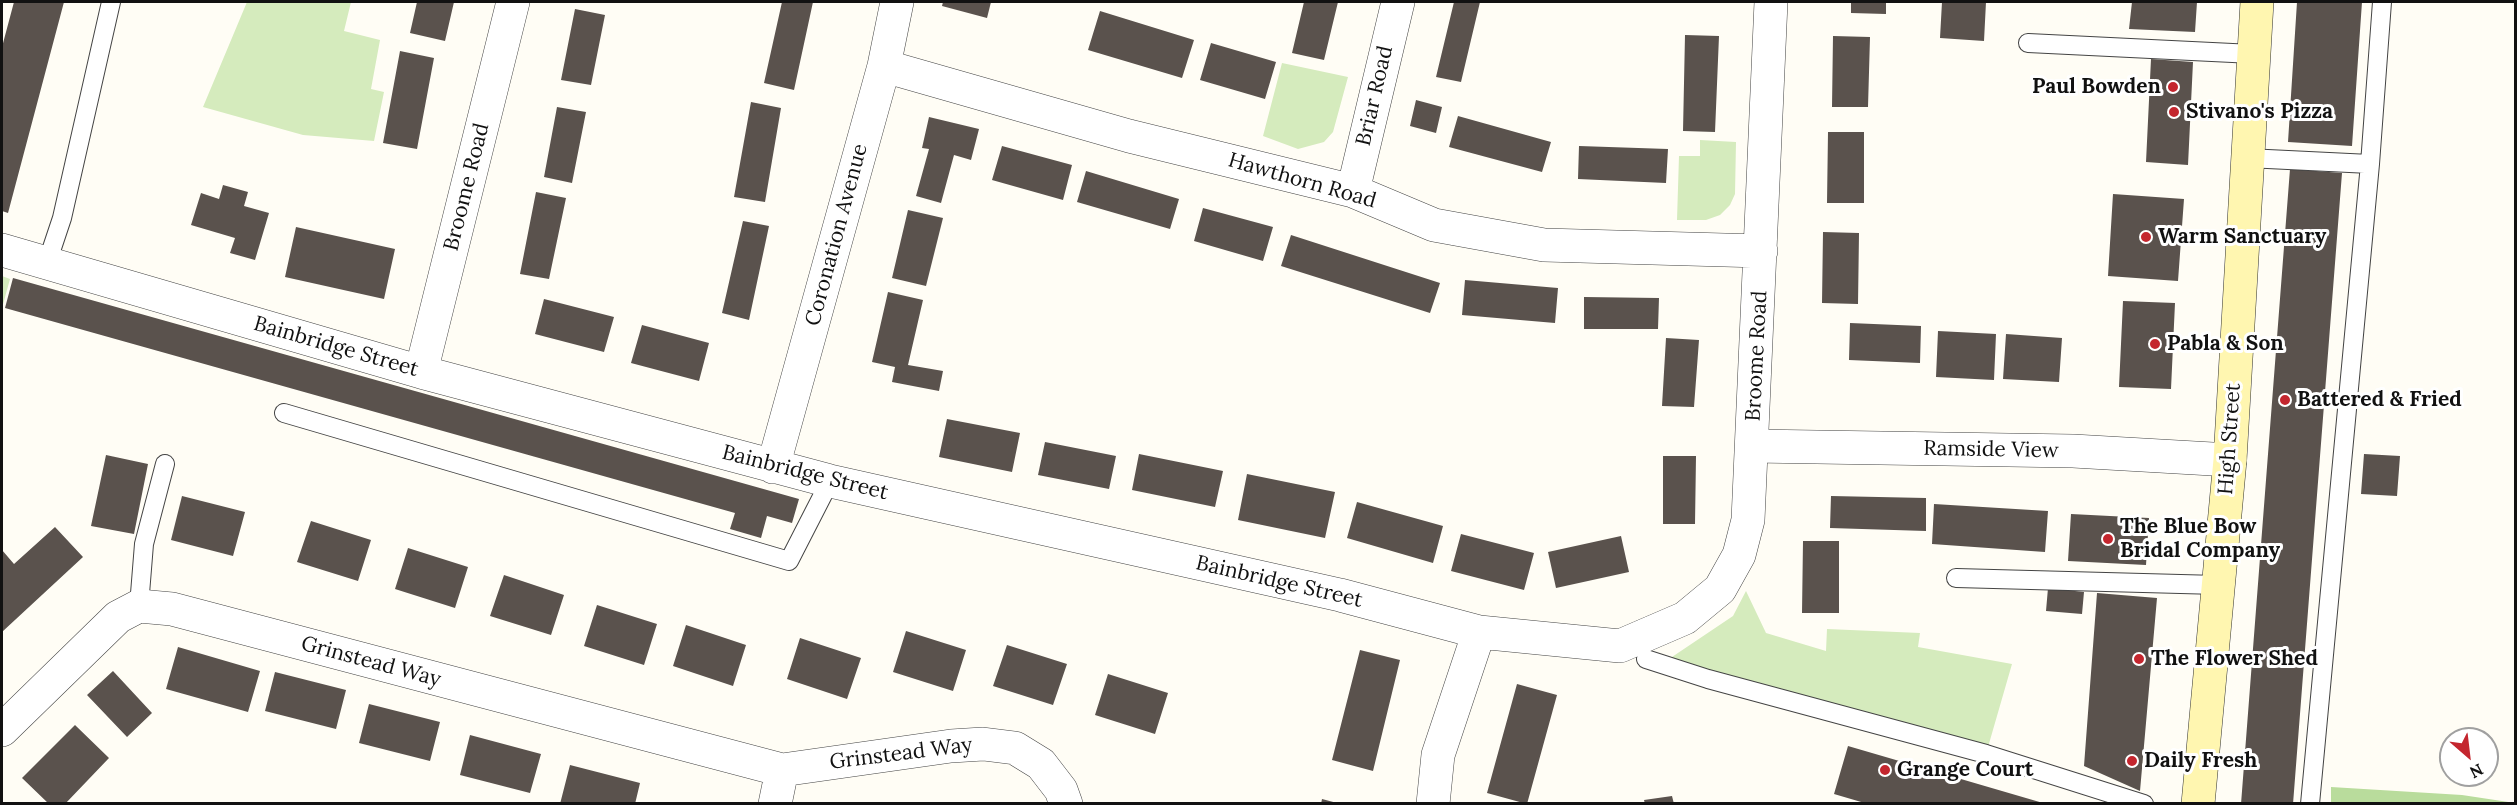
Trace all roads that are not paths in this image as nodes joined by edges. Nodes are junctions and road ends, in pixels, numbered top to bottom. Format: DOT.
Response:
graph roads {
  1 [pos="111,2"];
  2 [pos="513,2"];
  3 [pos="897,2"];
  4 [pos="1398,2"];
  5 [pos="1771,2"];
  6 [pos="2257,2"];
  7 [pos="2382,2"];
  8 [pos="2028,43"];
  9 [pos="2253,54"];
  10 [pos="884,66"];
  11 [pos="2247,158"];
  12 [pos="2370,164"];
  13 [pos="1353,191"];
  14 [pos="2,250"];
  15 [pos="1761,251"];
  16 [pos="47,263"];
  17 [pos="421,372"];
  18 [pos="284,413"];
  19 [pos="1753,446"];
  20 [pos="2230,460"];
  21 [pos="165,464"];
  22 [pos="773,467"];
  23 [pos="830,481"];
  24 [pos="1956,578"];
  25 [pos="2218,585"];
  26 [pos="139,606"];
  27 [pos="1479,632"];
  28 [pos="1633,653"];
  29 [pos="2,730"];
  30 [pos="782,770"];
  31 [pos="775,804"];
  32 [pos="1066,804"];
  33 [pos="1433,804"];
  34 [pos="2144,804"];
  35 [pos="2198,804"];
  36 [pos="2310,804"];
  1 -- 16 [label="lane"];
  2 -- 17 [label="street, Broome Road"];
  3 -- 10 [label="street, Coronation Avenue"];
  4 -- 13 [label="street, Briar Road"];
  5 -- 15 [label="street, Broome Road"];
  6 -- 9 [label="street, High Street"];
  7 -- 12 [label="lane"];
  8 -- 9 [label="lane"];
  9 -- 11 [label="street, High Street"];
  10 -- 13 [label="street, Hawthorn Road"];
  10 -- 22 [label="street, Coronation Avenue"];
  11 -- 12 [label="lane"];
  11 -- 20 [label="street, High Street"];
  12 -- 36 [label="lane"];
  13 -- 15 [label="street, Hawthorn Road"];
  14 -- 16 [label="street, Bainbridge Street"];
  15 -- 19 [label="street, Broome Road"];
  16 -- 17 [label="street, Bainbridge Street"];
  17 -- 22 [label="street, Bainbridge Street"];
  18 -- 23 [label="lane"];
  19 -- 20 [label="street, Ramside View"];
  19 -- 28 [label="street, Broome Road"];
  20 -- 25 [label="street, High Street"];
  21 -- 26 [label="lane"];
  22 -- 23 [label="street, Bainbridge Street"];
  23 -- 27 [label="street, Bainbridge Street"];
  24 -- 25 [label="lane"];
  25 -- 35 [label="street, High Street"];
  26 -- 29 [label="street"];
  26 -- 30 [label="street, Grinstead Way"];
  27 -- 28 [label="street, Bainbridge Street"];
  27 -- 33 [label="street"];
  28 -- 34 [label="lane"];
  30 -- 31 [label="street"];
  30 -- 32 [label="street, Grinstead Way"];
}
